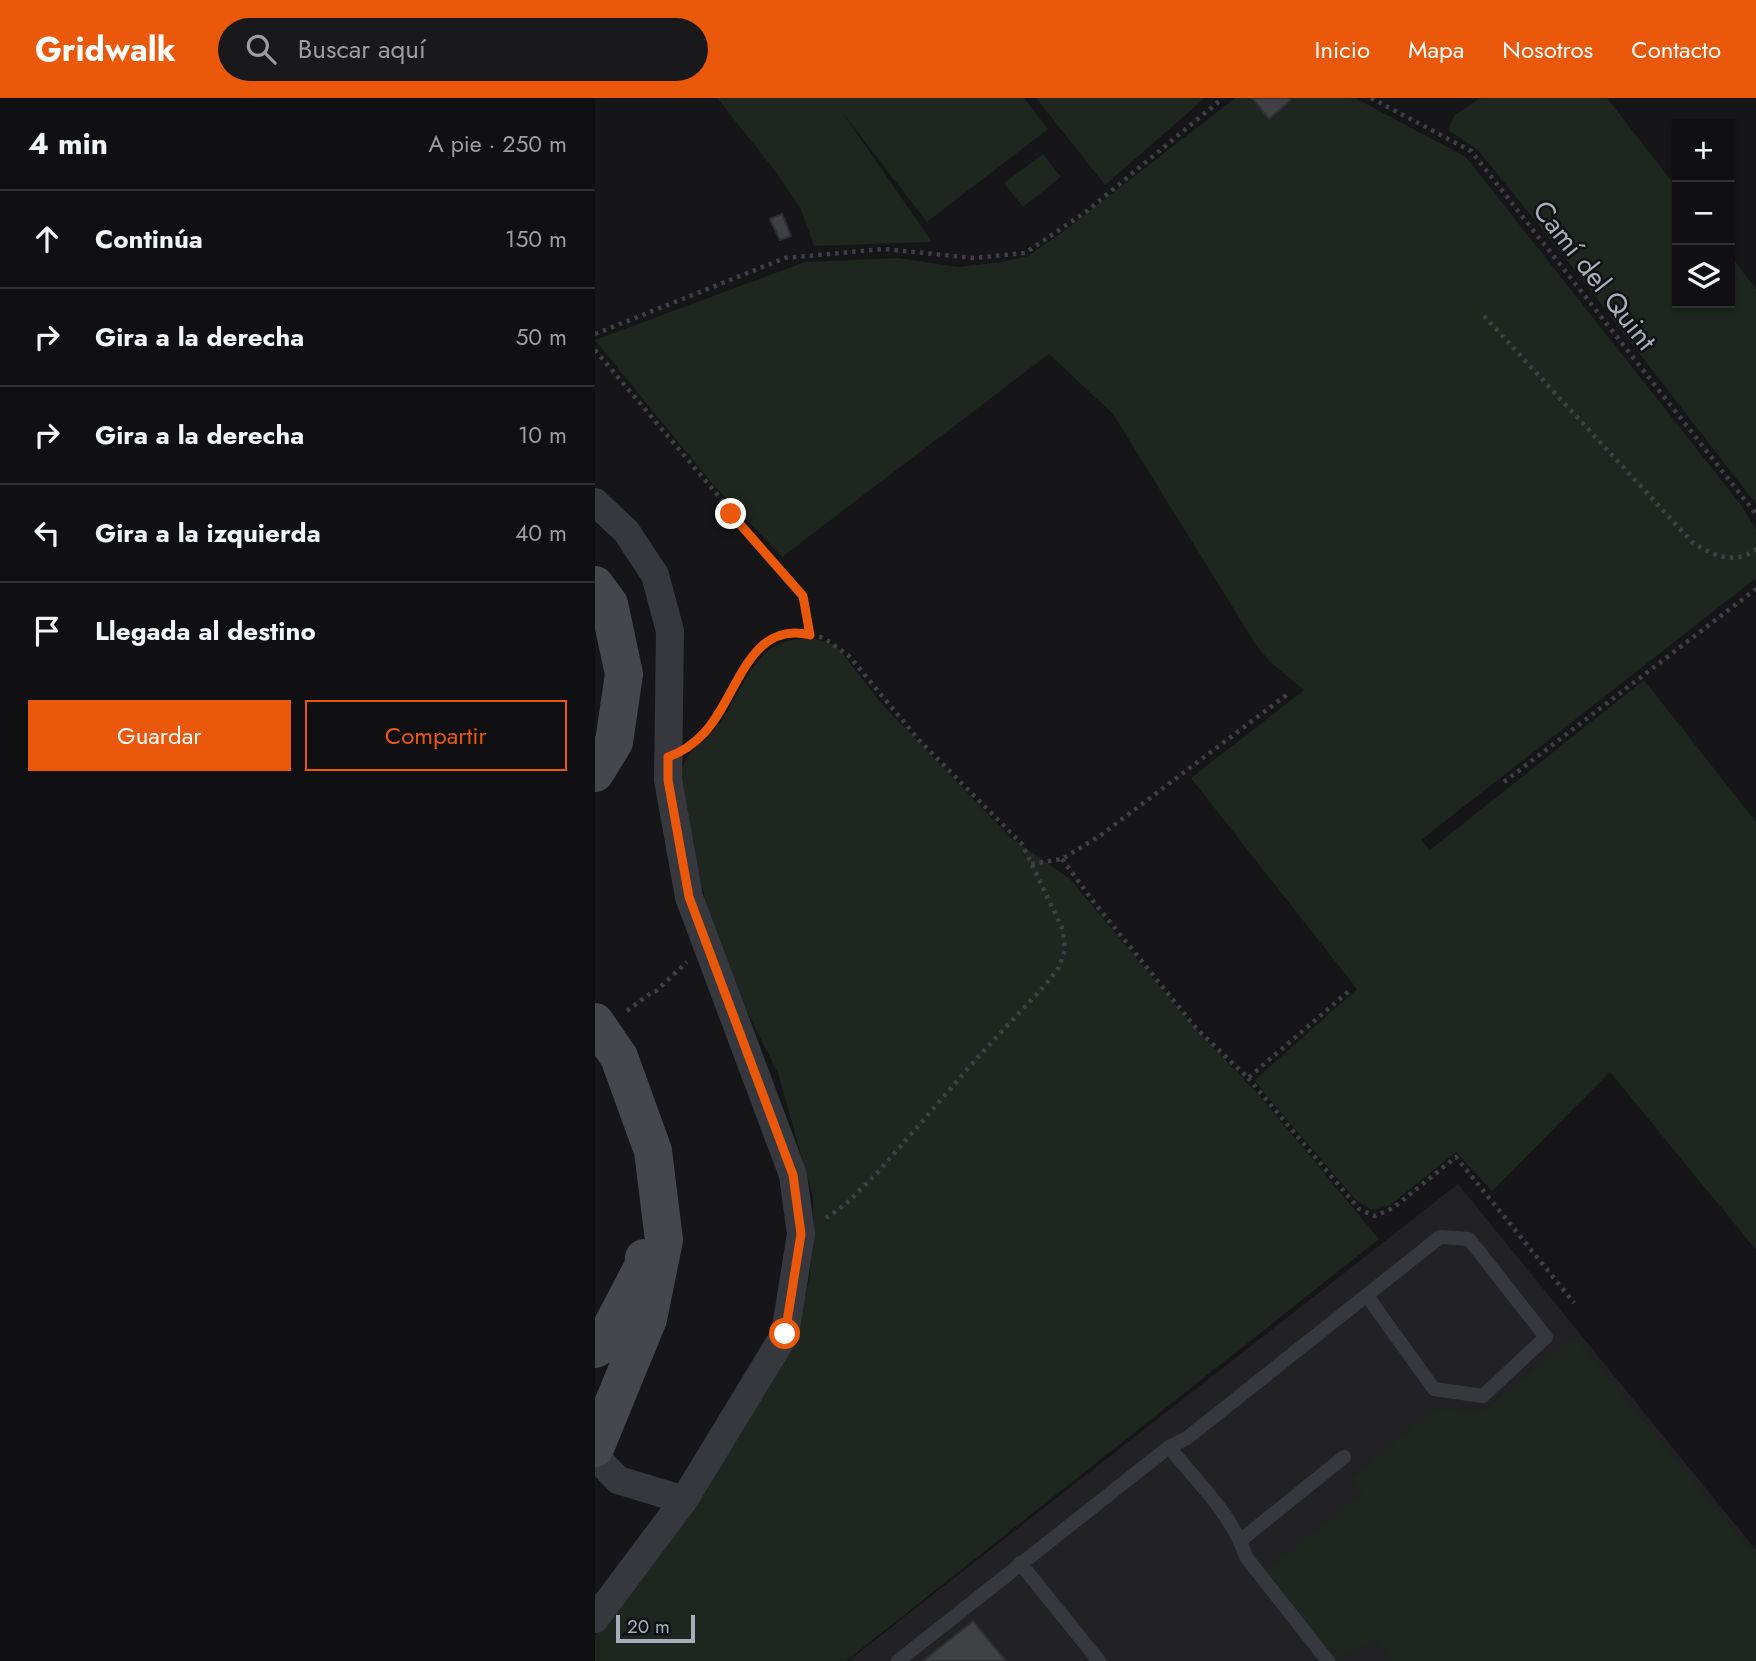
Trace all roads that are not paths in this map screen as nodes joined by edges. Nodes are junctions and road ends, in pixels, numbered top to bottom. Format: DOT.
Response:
graph roads {
  1 [pos="595,502"];
  2 [pos="595,585"];
  3 [pos="595,773"];
  4 [pos="595,1022"];
  5 [pos="653,1151"];
  6 [pos="1367,1296"];
  7 [pos="595,1349"];
  8 [pos="1169,1447"];
  9 [pos="595,1448"];
  10 [pos="595,1456"];
  11 [pos="1344,1457"];
  12 [pos="684,1500"];
  13 [pos="1241,1540"];
  14 [pos="1020,1563"];
  15 [pos="595,1619"];
  16 [pos="898,1661"];
  17 [pos="1098,1661"];
  18 [pos="1328,1661"];
  1 -- 12 [label="street"];
  2 -- 3 [label="main road"];
  4 -- 5 [label="main road"];
  5 -- 7 [label="main road"];
  5 -- 9 [label="main road"];
  6 -- 6 [label="lane"];
  6 -- 8 [label="lane"];
  8 -- 13 [label="lane"];
  8 -- 14 [label="lane"];
  10 -- 12 [label="street"];
  11 -- 13 [label="lane"];
  12 -- 15 [label="street"];
  13 -- 18 [label="lane"];
  14 -- 16 [label="lane"];
  14 -- 17 [label="lane"];
}
